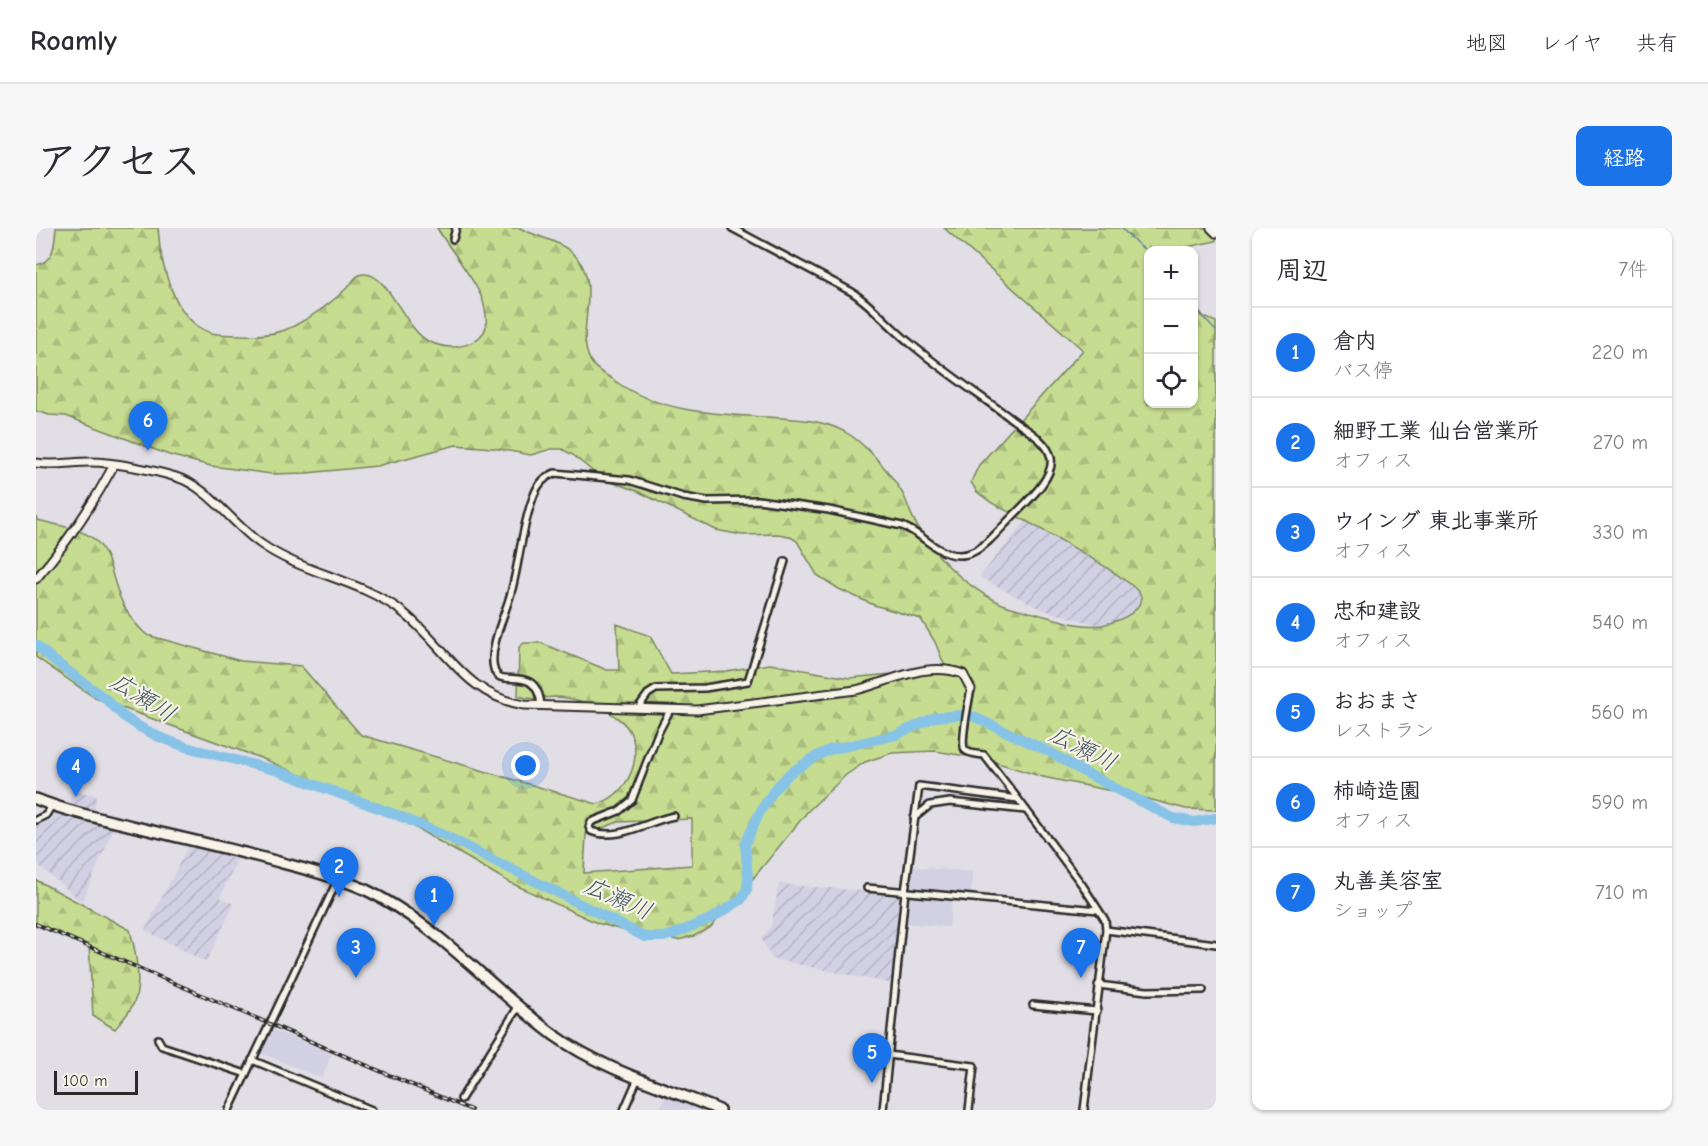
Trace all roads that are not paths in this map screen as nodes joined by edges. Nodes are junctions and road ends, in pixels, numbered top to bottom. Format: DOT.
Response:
graph roads {
  1 [pos="456,228"];
  2 [pos="732,228"];
  3 [pos="1211,228"];
  4 [pos="1216,233"];
  5 [pos="453,239"];
  6 [pos="36,463"];
  7 [pos="114,465"];
  8 [pos="785,561"];
  9 [pos="36,579"];
  10 [pos="971,689"];
  11 [pos="541,705"];
  12 [pos="638,708"];
  13 [pos="670,710"];
  14 [pos="36,799"];
  15 [pos="1018,799"];
  16 [pos="52,805"];
  17 [pos="1026,810"];
  18 [pos="674,816"];
  19 [pos="914,818"];
  20 [pos="36,820"];
  21 [pos="338,879"];
  22 [pos="867,888"];
  23 [pos="905,892"];
  24 [pos="1098,910"];
  25 [pos="1106,930"];
  26 [pos="1216,944"];
  27 [pos="1098,985"];
  28 [pos="1203,990"];
  29 [pos="1033,1005"];
  30 [pos="518,1006"];
  31 [pos="1096,1011"];
  32 [pos="158,1039"];
  33 [pos="888,1055"];
  34 [pos="252,1060"];
  35 [pos="246,1074"];
  36 [pos="638,1078"];
  37 [pos="461,1099"];
  38 [pos="356,1104"];
  39 [pos="229,1110"];
  40 [pos="353,1110"];
  41 [pos="372,1110"];
  42 [pos="624,1110"];
  43 [pos="719,1110"];
  44 [pos="883,1110"];
  45 [pos="969,1110"];
  46 [pos="1084,1110"];
  1 -- 5 [label="street"];
  2 -- 11 [label="street"];
  3 -- 4 [label="street"];
  6 -- 7 [label="street"];
  7 -- 9 [label="street"];
  7 -- 11 [label="street"];
  8 -- 12 [label="street"];
  10 -- 13 [label="street"];
  10 -- 15 [label="street"];
  11 -- 12 [label="street"];
  12 -- 13 [label="street"];
  13 -- 18 [label="street"];
  14 -- 16 [label="highway"];
  15 -- 17 [label="street"];
  15 -- 19 [label="street"];
  16 -- 20 [label="street"];
  16 -- 21 [label="highway"];
  17 -- 19 [label="street"];
  17 -- 24 [label="street"];
  19 -- 23 [label="street"];
  21 -- 30 [label="highway"];
  21 -- 34 [label="street"];
  22 -- 23 [label="street"];
  23 -- 24 [label="street"];
  23 -- 33 [label="street"];
  24 -- 25 [label="street"];
  25 -- 26 [label="street"];
  25 -- 27 [label="street"];
  27 -- 28 [label="street"];
  27 -- 31 [label="street"];
  29 -- 31 [label="street"];
  30 -- 36 [label="highway"];
  30 -- 37 [label="street"];
  31 -- 46 [label="street"];
  32 -- 35 [label="street"];
  33 -- 44 [label="street"];
  33 -- 45 [label="street"];
  34 -- 35 [label="street"];
  34 -- 38 [label="street"];
  35 -- 39 [label="street"];
  36 -- 42 [label="street"];
  36 -- 43 [label="highway"];
  38 -- 40 [label="street"];
  38 -- 41 [label="street"];
}
